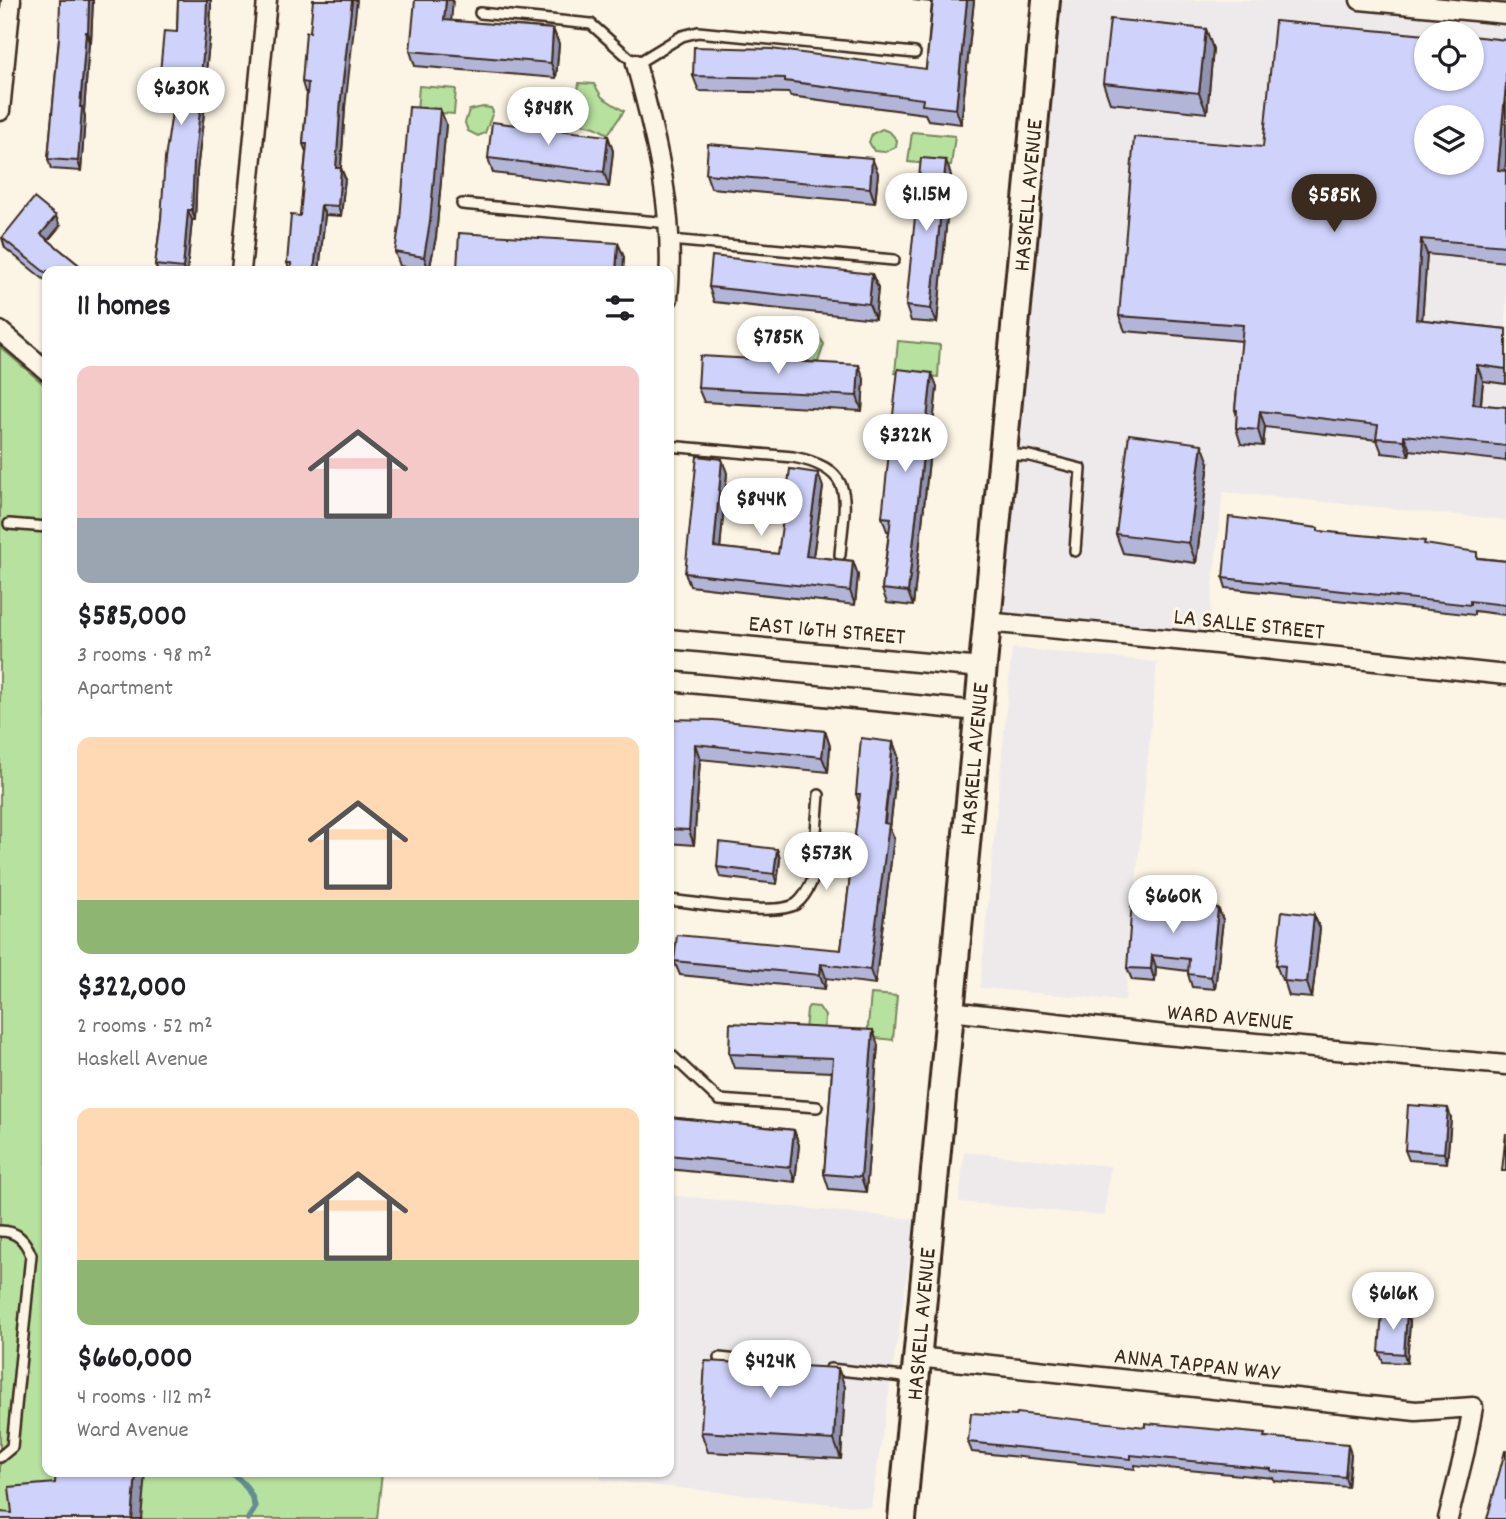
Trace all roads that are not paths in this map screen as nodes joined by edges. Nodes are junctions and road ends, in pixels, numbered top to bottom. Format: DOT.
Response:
graph roads {
  1 [pos="11,0"];
  2 [pos="267,0"];
  3 [pos="1046,0"];
  4 [pos="1360,0"];
  5 [pos="480,13"];
  6 [pos="1506,14"];
  7 [pos="915,53"];
  8 [pos="636,64"];
  9 [pos="0,111"];
  10 [pos="462,204"];
  11 [pos="670,232"];
  12 [pos="894,260"];
  13 [pos="241,266"];
  14 [pos="669,266"];
  15 [pos="0,331"];
  16 [pos="42,368"];
  17 [pos="674,447"];
  18 [pos="1002,454"];
  19 [pos="9,524"];
  20 [pos="42,527"];
  21 [pos="1075,551"];
  22 [pos="839,555"];
  23 [pos="986,622"];
  24 [pos="674,640"];
  25 [pos="982,668"];
  26 [pos="1506,675"];
  27 [pos="674,682"];
  28 [pos="978,711"];
  29 [pos="819,795"];
  30 [pos="674,901"];
  31 [pos="950,1011"];
  32 [pos="674,1058"];
  33 [pos="1506,1065"];
  34 [pos="817,1107"];
  35 [pos="0,1231"];
  36 [pos="719,1358"];
  37 [pos="800,1366"];
  38 [pos="916,1367"];
  39 [pos="814,1368"];
  40 [pos="0,1457"];
  41 [pos="902,1519"];
  42 [pos="1448,1519"];
  1 -- 9 [label="street"];
  2 -- 13 [label="street"];
  3 -- 18 [label="main road, HASKELL AVENUE"];
  4 -- 6 [label="street"];
  5 -- 8 [label="lane"];
  7 -- 8 [label="lane"];
  8 -- 11 [label="street"];
  10 -- 11 [label="lane"];
  11 -- 12 [label="lane"];
  11 -- 14 [label="street"];
  15 -- 16 [label="street"];
  17 -- 22 [label="lane"];
  18 -- 21 [label="lane"];
  18 -- 23 [label="main road, HASKELL AVENUE"];
  19 -- 20 [label="lane"];
  23 -- 25 [label="main road, HASKELL AVENUE"];
  23 -- 26 [label="street, LA SALLE STREET"];
  24 -- 25 [label="street, EAST 16TH STREET"];
  25 -- 28 [label="main road, HASKELL AVENUE"];
  27 -- 28 [label="street"];
  28 -- 31 [label="main road, HASKELL AVENUE"];
  29 -- 30 [label="lane"];
  31 -- 33 [label="street, WARD AVENUE"];
  31 -- 38 [label="main road, HASKELL AVENUE"];
  32 -- 34 [label="lane"];
  35 -- 40 [label="lane"];
  36 -- 37 [label="lane"];
  38 -- 39 [label="lane"];
  38 -- 41 [label="main road, HASKELL AVENUE"];
  38 -- 42 [label="street, ANNA TAPPAN WAY"];
}
